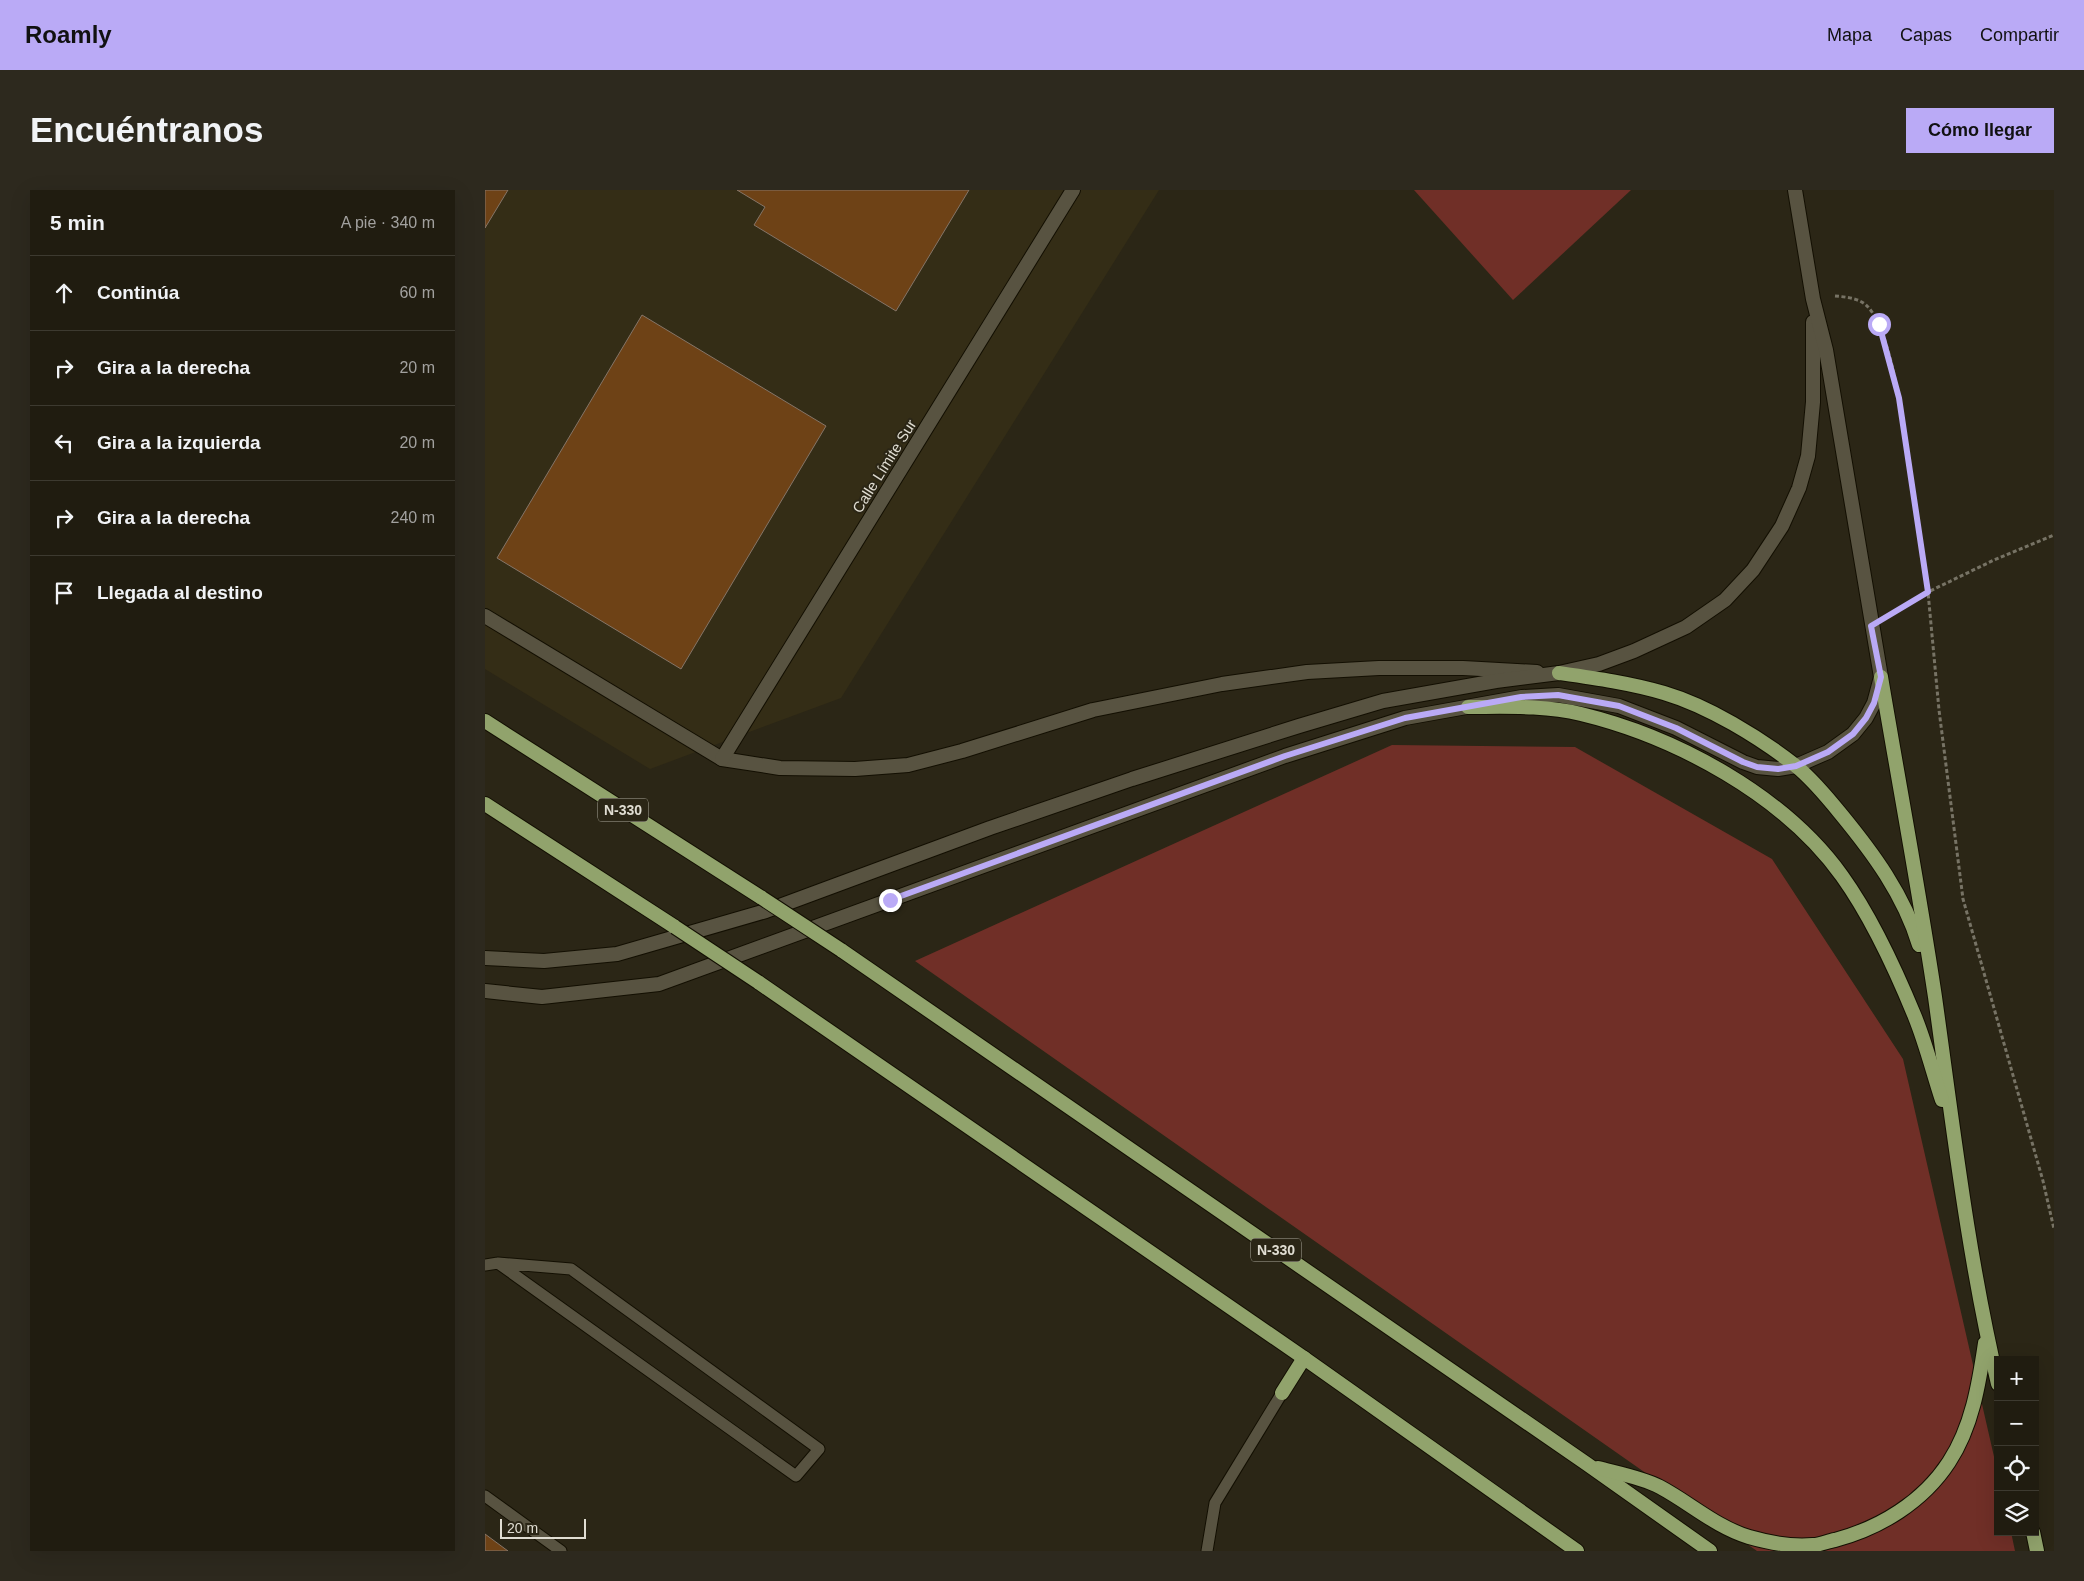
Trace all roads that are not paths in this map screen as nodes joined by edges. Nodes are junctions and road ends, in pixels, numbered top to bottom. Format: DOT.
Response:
graph roads {
  1 [pos="1073,190"];
  2 [pos="1795,190"];
  3 [pos="1813,299"];
  4 [pos="485,616"];
  5 [pos="1559,673"];
  6 [pos="1881,677"];
  7 [pos="1468,707"];
  8 [pos="485,721"];
  9 [pos="722,759"];
  10 [pos="1796,766"];
  11 [pos="485,804"];
  12 [pos="485,958"];
  13 [pos="485,991"];
  14 [pos="1934,996"];
  15 [pos="1952,1129"];
  16 [pos="498,1263"];
  17 [pos="485,1265"];
  18 [pos="1986,1335"];
  19 [pos="1304,1358"];
  20 [pos="1994,1368"];
  21 [pos="1282,1393"];
  22 [pos="1587,1464"];
  23 [pos="485,1496"];
  24 [pos="2034,1536"];
  25 [pos="561,1551"];
  26 [pos="1207,1551"];
  27 [pos="1577,1551"];
  28 [pos="1710,1551"];
  29 [pos="2037,1551"];
  1 -- 9 [label="street, Calle Límite Sur"];
  2 -- 3 [label="street"];
  3 -- 5 [label="street"];
  3 -- 6 [label="street"];
  4 -- 9 [label="street"];
  5 -- 9 [label="street"];
  5 -- 10 [label="highway"];
  5 -- 12 [label="street"];
  6 -- 10 [label="street"];
  6 -- 14 [label="highway"];
  7 -- 10 [label="street"];
  7 -- 13 [label="street"];
  7 -- 15 [label="highway"];
  8 -- 22 [label="highway, N-330, bridge"];
  10 -- 14 [label="highway"];
  11 -- 19 [label="highway, bridge"];
  14 -- 15 [label="highway"];
  15 -- 18 [label="highway"];
  16 -- 16 [label="lane"];
  16 -- 17 [label="lane"];
  18 -- 20 [label="highway"];
  18 -- 22 [label="highway"];
  19 -- 21 [label="highway"];
  19 -- 27 [label="highway"];
  21 -- 26 [label="lane"];
  22 -- 28 [label="highway, N-330"];
  23 -- 25 [label="lane"];
  24 -- 29 [label="highway"];
}
